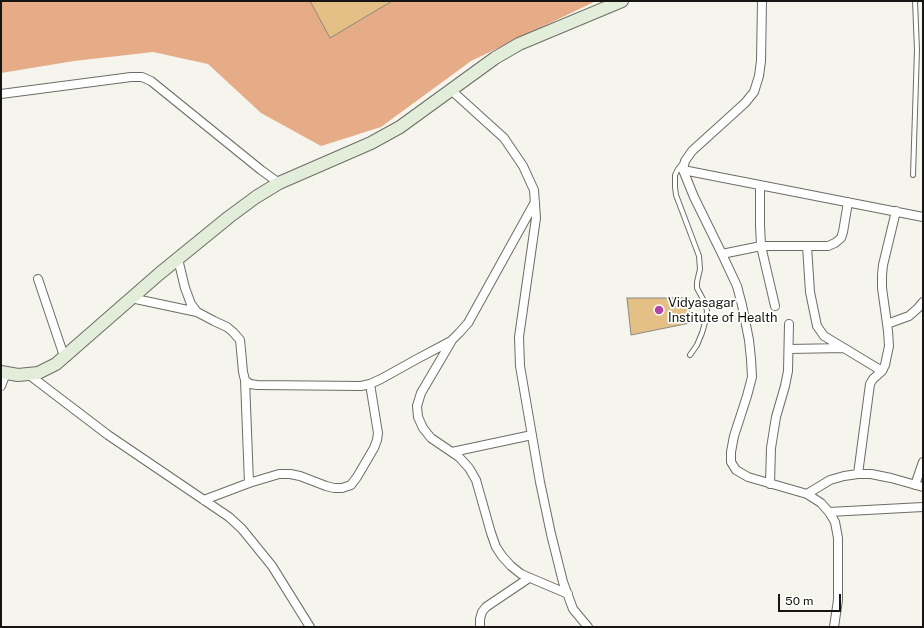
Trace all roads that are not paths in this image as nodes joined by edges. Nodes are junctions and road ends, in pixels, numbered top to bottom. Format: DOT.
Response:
graph roads {
  1 [pos="622,1"];
  2 [pos="762,1"];
  3 [pos="915,1"];
  4 [pos="451,90"];
  5 [pos="1,94"];
  6 [pos="685,161"];
  7 [pos="684,170"];
  8 [pos="913,175"];
  9 [pos="279,183"];
  10 [pos="760,185"];
  11 [pos="535,202"];
  12 [pos="848,202"];
  13 [pos="896,211"];
  14 [pos="923,217"];
  15 [pos="761,246"];
  16 [pos="807,246"];
  17 [pos="722,254"];
  18 [pos="178,258"];
  19 [pos="38,279"];
  20 [pos="131,298"];
  21 [pos="923,302"];
  22 [pos="775,306"];
  23 [pos="197,312"];
  24 [pos="789,324"];
  25 [pos="887,324"];
  26 [pos="451,341"];
  27 [pos="843,348"];
  28 [pos="788,349"];
  29 [pos="690,355"];
  30 [pos="64,356"];
  31 [pos="882,371"];
  32 [pos="3,373"];
  33 [pos="28,374"];
  34 [pos="245,380"];
  35 [pos="370,384"];
  36 [pos="1,386"];
  37 [pos="532,435"];
  38 [pos="452,452"];
  39 [pos="923,462"];
  40 [pos="858,474"];
  41 [pos="249,482"];
  42 [pos="770,484"];
  43 [pos="919,486"];
  44 [pos="807,494"];
  45 [pos="204,500"];
  46 [pos="923,507"];
  47 [pos="830,512"];
  48 [pos="529,578"];
  49 [pos="568,594"];
  50 [pos="310,627"];
  51 [pos="480,627"];
  52 [pos="588,627"];
  53 [pos="834,627"];
  1 -- 4 [label="main road"];
  2 -- 6 [label="street"];
  3 -- 8 [label="lane"];
  4 -- 9 [label="main road"];
  4 -- 11 [label="street"];
  5 -- 9 [label="street"];
  6 -- 7 [label="street"];
  6 -- 29 [label="lane"];
  7 -- 10 [label="street"];
  7 -- 17 [label="street"];
  9 -- 18 [label="main road"];
  10 -- 12 [label="street"];
  10 -- 15 [label="street"];
  11 -- 26 [label="street"];
  11 -- 37 [label="street"];
  12 -- 13 [label="street"];
  12 -- 16 [label="street"];
  13 -- 14 [label="street"];
  13 -- 25 [label="street"];
  15 -- 16 [label="street"];
  15 -- 17 [label="street"];
  15 -- 22 [label="street"];
  16 -- 27 [label="street"];
  17 -- 42 [label="street"];
  18 -- 20 [label="main road"];
  18 -- 23 [label="street"];
  19 -- 30 [label="street"];
  20 -- 23 [label="street"];
  20 -- 30 [label="main road"];
  21 -- 25 [label="street"];
  23 -- 34 [label="street"];
  24 -- 28 [label="street"];
  25 -- 31 [label="street"];
  26 -- 35 [label="street"];
  26 -- 38 [label="street"];
  27 -- 28 [label="street"];
  27 -- 31 [label="street"];
  28 -- 42 [label="street"];
  30 -- 33 [label="main road"];
  31 -- 40 [label="street"];
  32 -- 33 [label="main road"];
  32 -- 36 [label="street"];
  33 -- 45 [label="street"];
  34 -- 35 [label="street"];
  34 -- 41 [label="street"];
  35 -- 41 [label="street"];
  37 -- 38 [label="street"];
  37 -- 49 [label="street"];
  38 -- 48 [label="street"];
  39 -- 43 [label="street"];
  40 -- 43 [label="street"];
  40 -- 44 [label="street"];
  41 -- 45 [label="street"];
  42 -- 44 [label="street"];
  44 -- 47 [label="street"];
  45 -- 50 [label="street"];
  46 -- 47 [label="street"];
  47 -- 53 [label="street"];
  48 -- 49 [label="street"];
  48 -- 51 [label="street"];
  49 -- 52 [label="street"];
}
